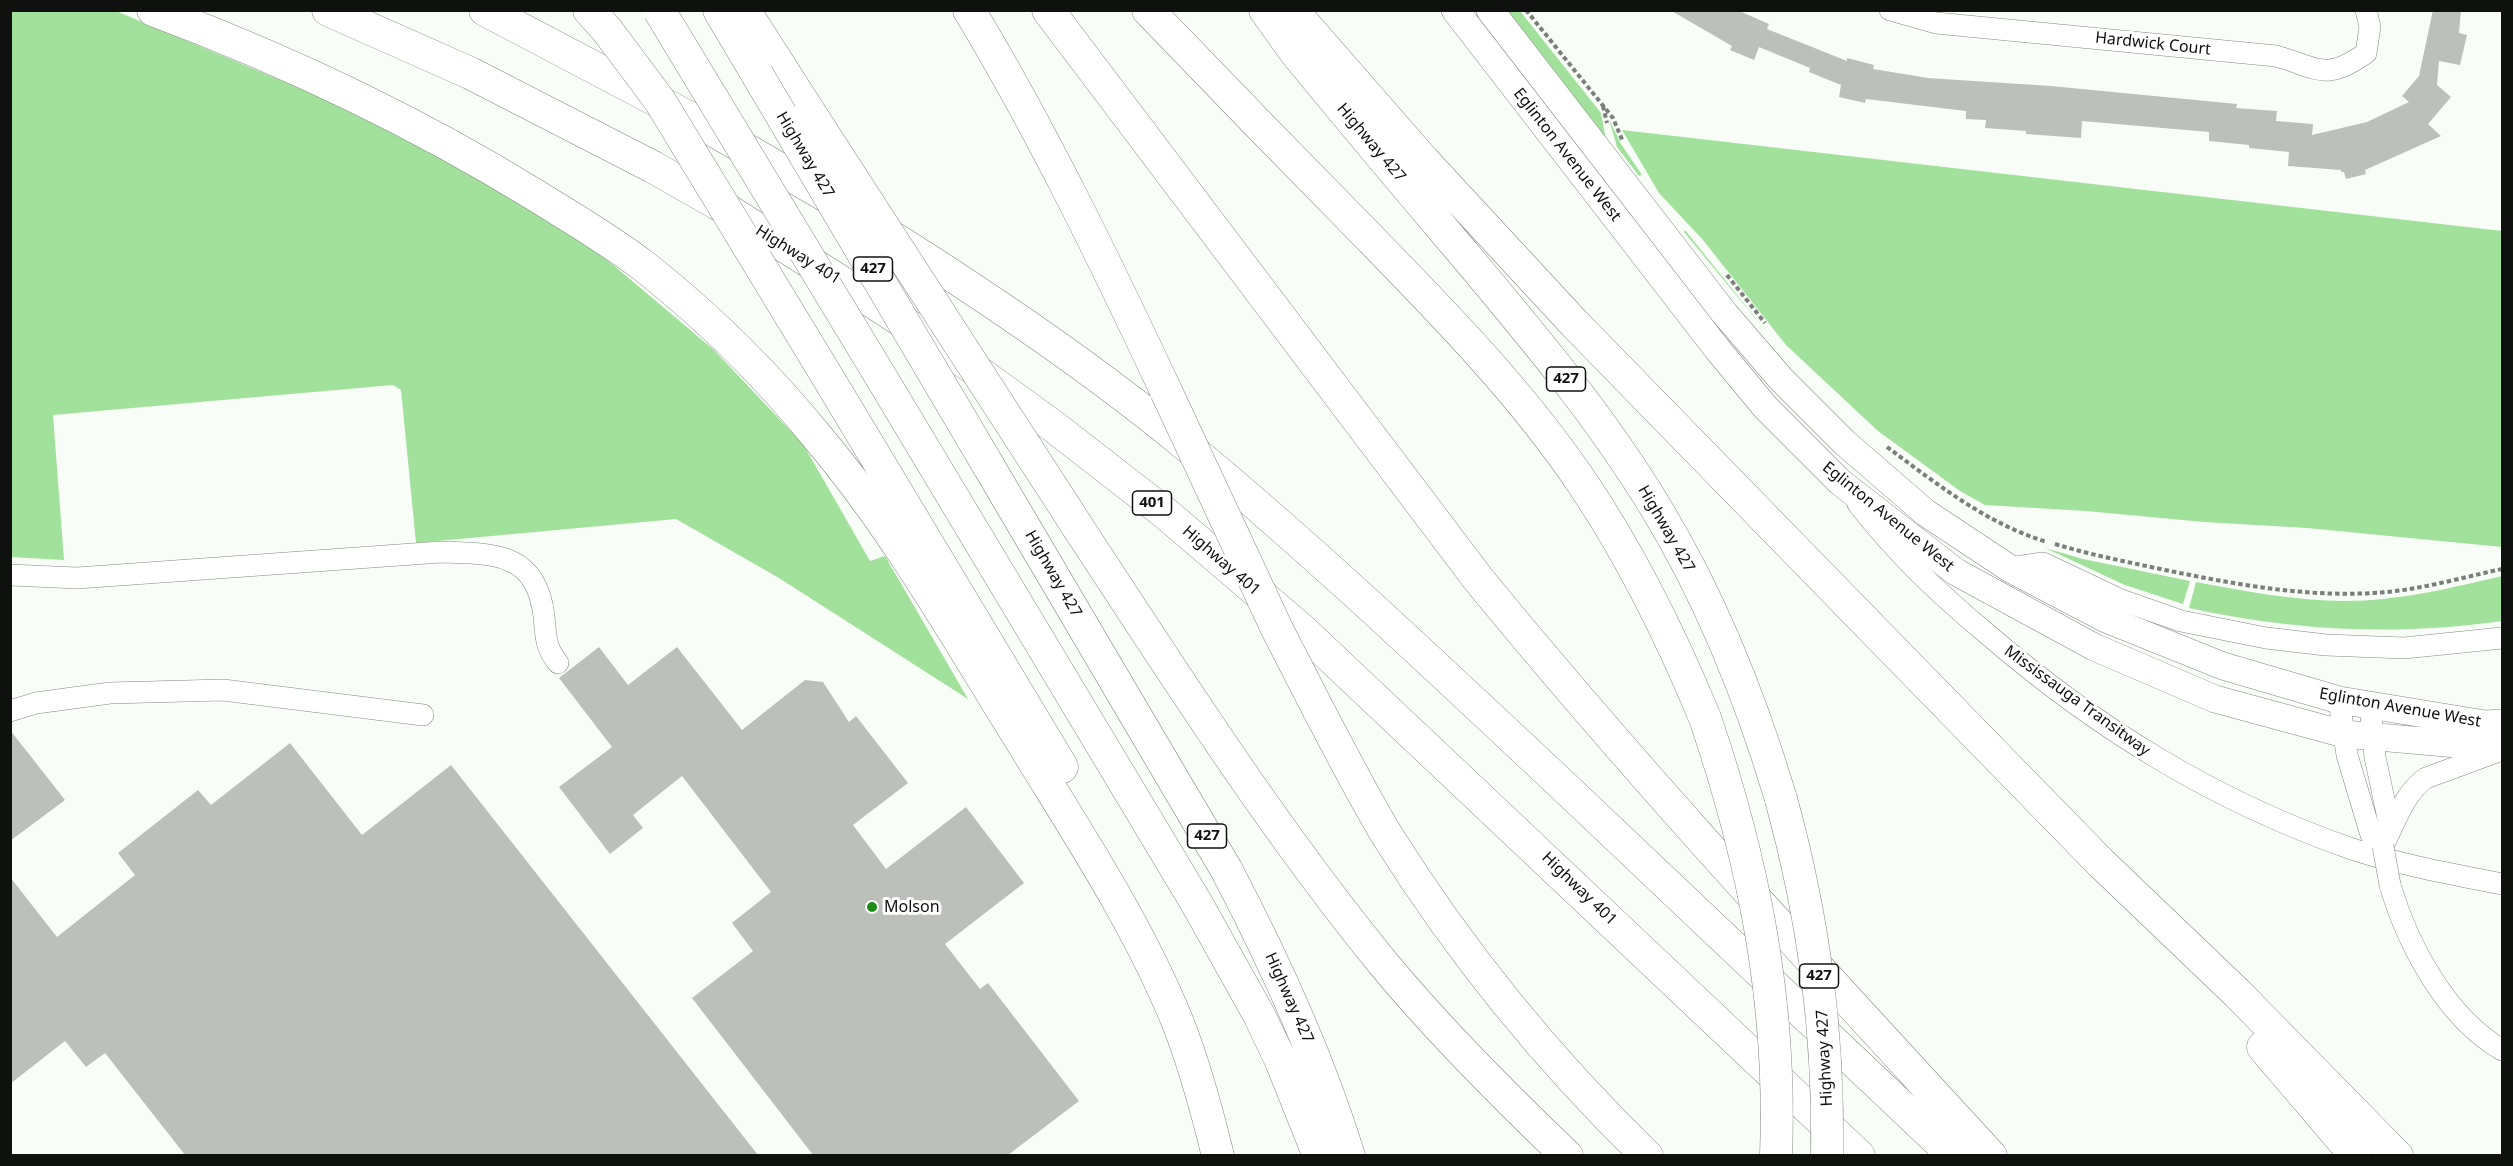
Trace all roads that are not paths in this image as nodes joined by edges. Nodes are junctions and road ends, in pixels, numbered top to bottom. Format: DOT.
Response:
graph roads {
  1 [pos="153,10"];
  2 [pos="328,10"];
  3 [pos="485,10"];
  4 [pos="659,10"];
  5 [pos="719,10"];
  6 [pos="744,10"];
  7 [pos="969,10"];
  8 [pos="1048,10"];
  9 [pos="1148,10"];
  10 [pos="1265,10"];
  11 [pos="1292,10"];
  12 [pos="1455,10"];
  13 [pos="1490,10"];
  14 [pos="1890,10"];
  15 [pos="2366,10"];
  16 [pos="598,20"];
  17 [pos="1840,482"];
  18 [pos="2009,568"];
  19 [pos="10,575"];
  20 [pos="2502,638"];
  21 [pos="558,663"];
  22 [pos="2339,700"];
  23 [pos="2370,705"];
  24 [pos="10,711"];
  25 [pos="423,715"];
  26 [pos="2502,723"];
  27 [pos="2344,735"];
  28 [pos="2373,737"];
  29 [pos="2502,749"];
  30 [pos="2383,846"];
  31 [pos="2100,862"];
  32 [pos="2502,884"];
  33 [pos="2502,1050"];
  34 [pos="1218,1155"];
  35 [pos="1239,1155"];
  36 [pos="1319,1155"];
  37 [pos="1349,1155"];
  38 [pos="1567,1155"];
  39 [pos="1647,1155"];
  40 [pos="1776,1155"];
  41 [pos="1827,1155"];
  42 [pos="1859,1155"];
  43 [pos="1953,1155"];
  44 [pos="1991,1155"];
  45 [pos="2356,1155"];
  46 [pos="2397,1155"];
  1 -- 34 [label="highway"];
  2 -- 42 [label="highway, Highway 401 / 401"];
  3 -- 43 [label="highway"];
  4 -- 36 [label="highway, bridge"];
  5 -- 37 [label="highway, Highway 427 / 427, bridge"];
  6 -- 38 [label="highway, bridge"];
  7 -- 39 [label="highway, bridge"];
  8 -- 44 [label="highway"];
  9 -- 40 [label="highway, bridge"];
  10 -- 41 [label="highway, Highway 427 / 427, bridge"];
  11 -- 31 [label="highway"];
  12 -- 17 [label="main road, Eglinton Avenue West"];
  13 -- 18 [label="main road, Eglinton Avenue West"];
  14 -- 15 [label="street, Hardwick Court"];
  16 -- 35 [label="highway, bridge"];
  17 -- 27 [label="main road, Eglinton Avenue West"];
  17 -- 32 [label="street, Mississauga Transitway"];
  18 -- 20 [label="street"];
  18 -- 22 [label="main road, Eglinton Avenue West"];
  19 -- 21 [label="street"];
  22 -- 23 [label="main road, Eglinton Avenue West"];
  22 -- 27 [label="street"];
  23 -- 26 [label="main road, Eglinton Avenue West"];
  23 -- 28 [label="street"];
  24 -- 25 [label="street"];
  27 -- 28 [label="main road, Eglinton Avenue West"];
  27 -- 30 [label="street"];
  28 -- 29 [label="main road, Eglinton Avenue West"];
  28 -- 30 [label="street"];
  29 -- 30 [label="street"];
  30 -- 33 [label="street, bridge"];
  31 -- 45 [label="highway"];
  31 -- 46 [label="highway"];
}
